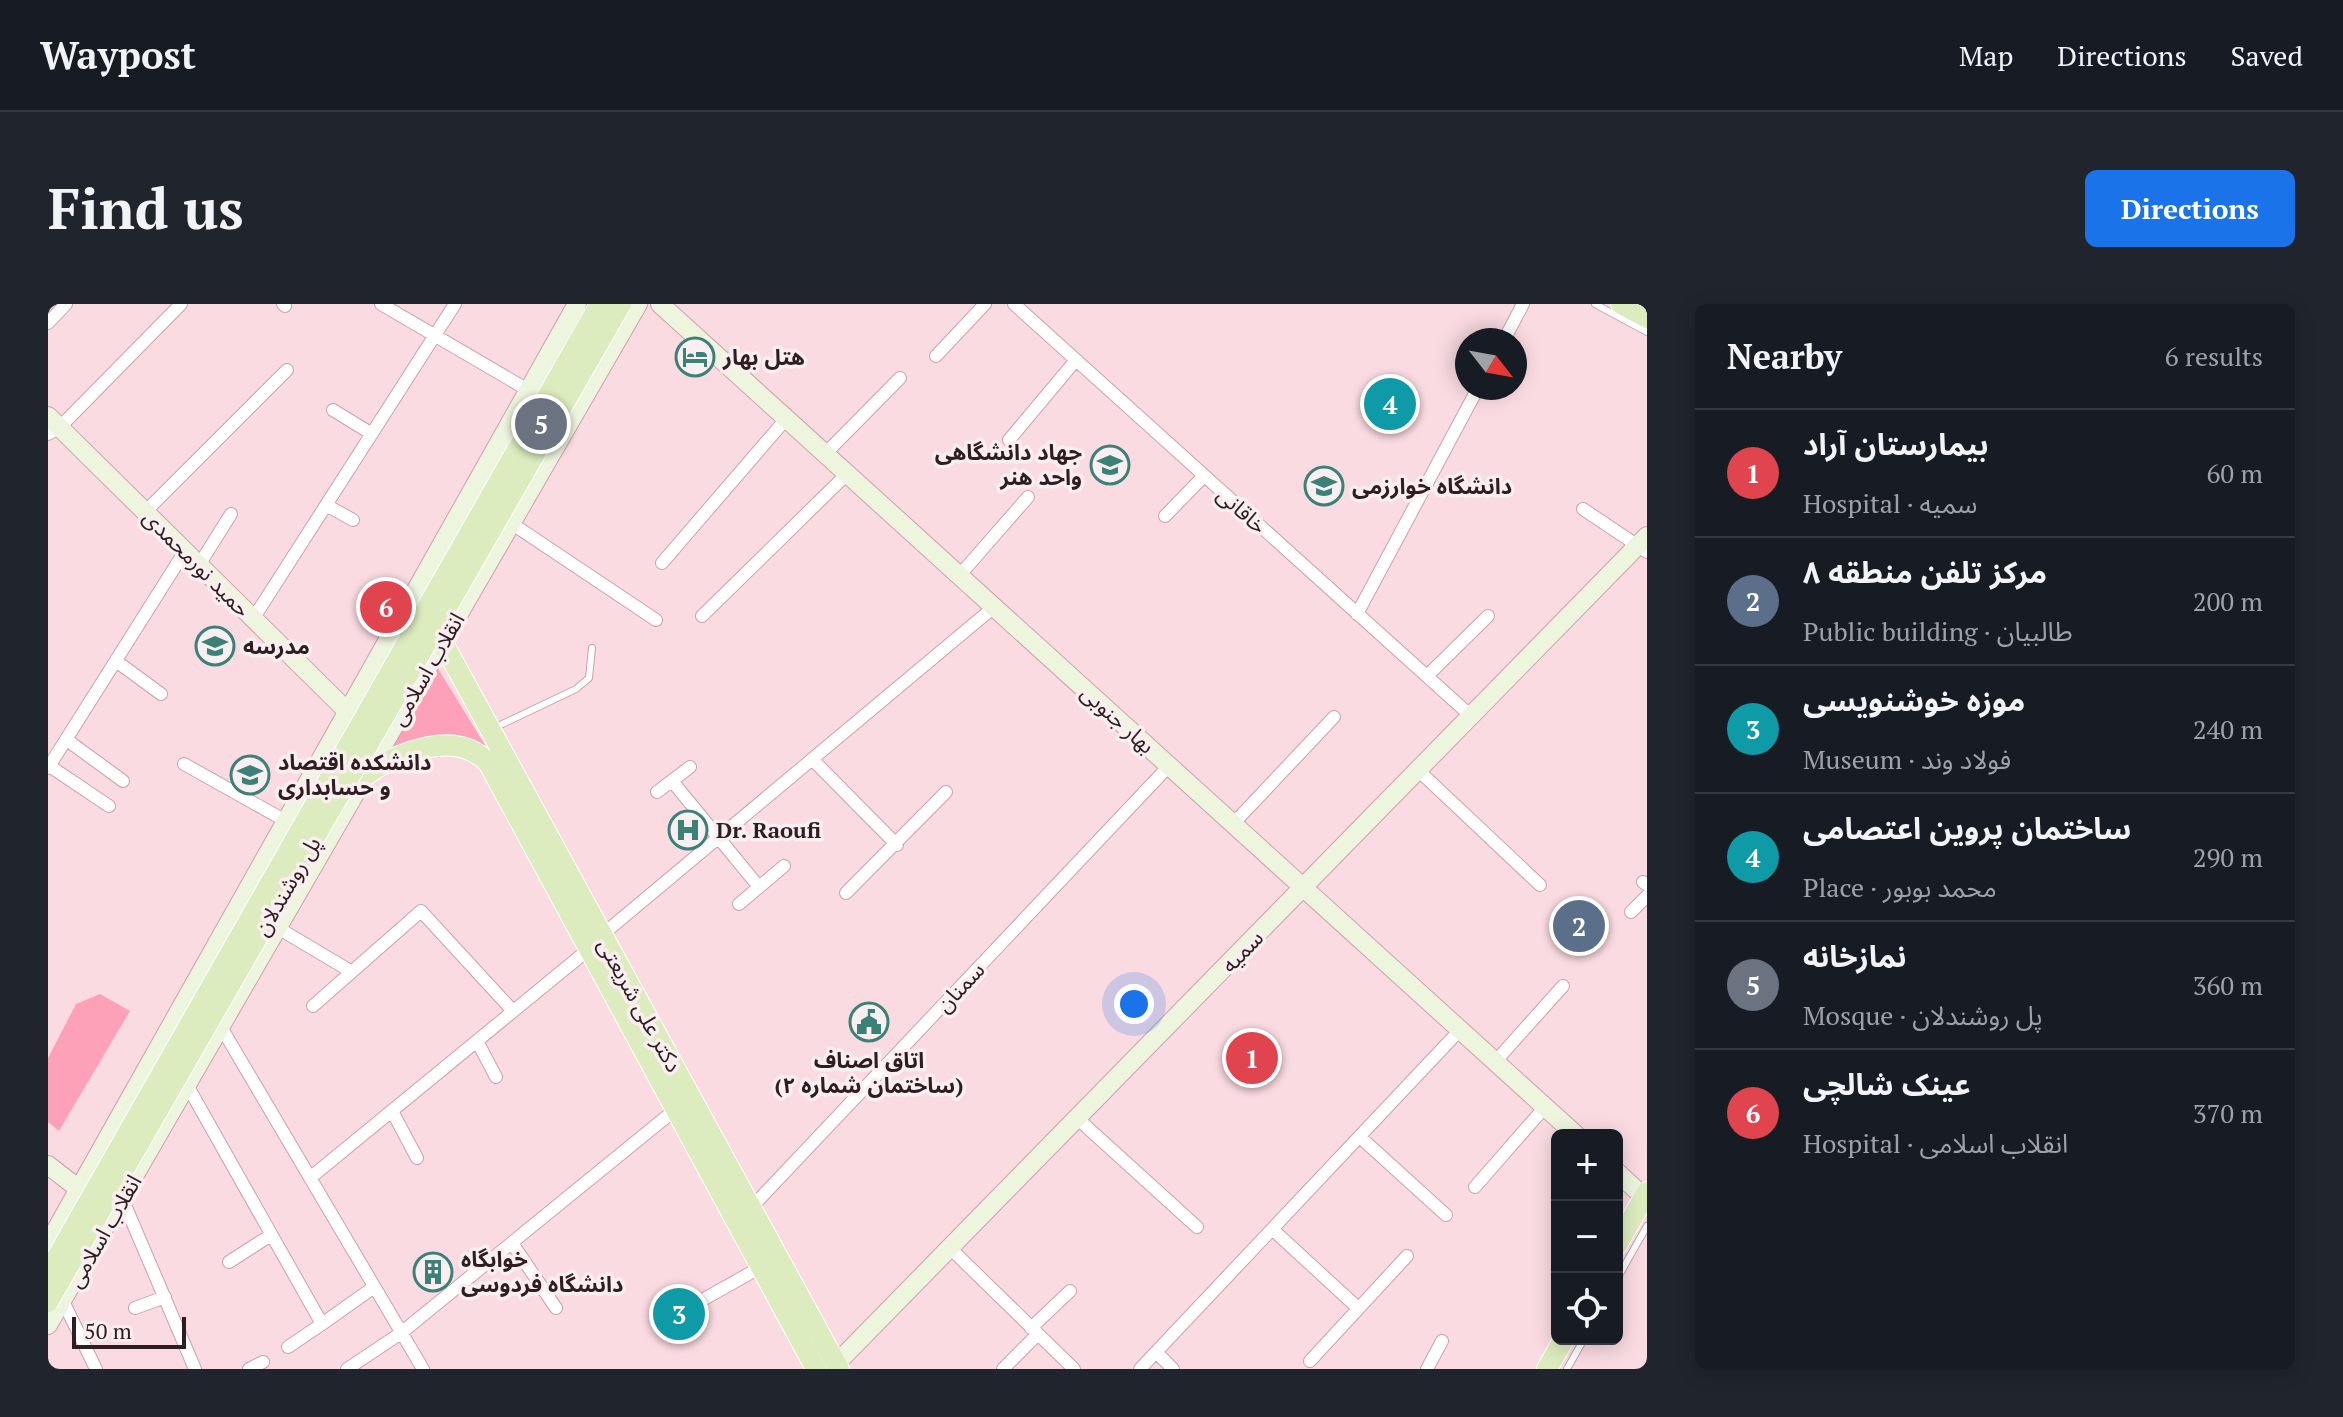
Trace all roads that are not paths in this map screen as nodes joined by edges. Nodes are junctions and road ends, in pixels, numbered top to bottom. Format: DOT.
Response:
graph roads {
  1 [pos="66,304"];
  2 [pos="181,304"];
  3 [pos="381,304"];
  4 [pos="455,304"];
  5 [pos="577,304"];
  6 [pos="600,304"];
  7 [pos="621,304"];
  8 [pos="638,304"];
  9 [pos="660,304"];
  10 [pos="985,304"];
  11 [pos="1014,304"];
  12 [pos="1523,304"];
  13 [pos="1595,304"];
  14 [pos="1621,304"];
  15 [pos="1647,318"];
  16 [pos="48,323"];
  17 [pos="1510,328"];
  18 [pos="1647,332"];
  19 [pos="434,336"];
  20 [pos="936,356"];
  21 [pos="1076,360"];
  22 [pos="287,370"];
  23 [pos="900,378"];
  24 [pos="528,390"];
  25 [pos="1472,400"];
  26 [pos="333,410"];
  27 [pos="786,419"];
  28 [pos="52,426"];
  29 [pos="372,434"];
  30 [pos="502,435"];
  31 [pos="1009,440"];
  32 [pos="825,454"];
  33 [pos="545,466"];
  34 [pos="847,474"];
  35 [pos="1204,476"];
  36 [pos="1028,497"];
  37 [pos="326,505"];
  38 [pos="1583,509"];
  39 [pos="145,512"];
  40 [pos="231,514"];
  41 [pos="1165,516"];
  42 [pos="353,520"];
  43 [pos="511,523"];
  44 [pos="1644,544"];
  45 [pos="185,551"];
  46 [pos="662,563"];
  47 [pos="199,565"];
  48 [pos="959,576"];
  49 [pos="994,607"];
  50 [pos="1357,614"];
  51 [pos="702,616"];
  52 [pos="1488,616"];
  53 [pos="253,619"];
  54 [pos="656,620"];
  55 [pos="389,634"];
  56 [pos="442,641"];
  57 [pos="592,648"];
  58 [pos="116,661"];
  59 [pos="1427,676"];
  60 [pos="161,694"];
  61 [pos="346,710"];
  62 [pos="1471,716"];
  63 [pos="1334,717"];
  64 [pos="491,730"];
  65 [pos="67,740"];
  66 [pos="812,759"];
  67 [pos="184,764"];
  68 [pos="49,766"];
  69 [pos="1169,766"];
  70 [pos="690,767"];
  71 [pos="1418,770"];
  72 [pos="366,775"];
  73 [pos="123,781"];
  74 [pos="672,781"];
  75 [pos="657,792"];
  76 [pos="946,792"];
  77 [pos="109,806"];
  78 [pos="284,820"];
  79 [pos="1233,824"];
  80 [pos="718,837"];
  81 [pos="897,845"];
  82 [pos="784,866"];
  83 [pos="1540,885"];
  84 [pos="759,887"];
  85 [pos="1303,888"];
  86 [pos="846,893"];
  87 [pos="1647,896"];
  88 [pos="739,904"];
  89 [pos="1631,912"];
  90 [pos="278,928"];
  91 [pos="596,942"];
  92 [pos="352,972"];
  93 [pos="1563,986"];
  94 [pos="313,1006"];
  95 [pos="513,1011"];
  96 [pos="221,1027"];
  97 [pos="1460,1030"];
  98 [pos="477,1041"];
  99 [pos="1495,1062"];
  100 [pos="496,1077"];
  101 [pos="187,1085"];
  102 [pos="1545,1107"];
  103 [pos="676,1109"];
  104 [pos="392,1111"];
  105 [pos="120,1116"];
  106 [pos="1078,1119"];
  107 [pos="1569,1129"];
  108 [pos="1360,1137"];
  109 [pos="157,1139"];
  110 [pos="417,1158"];
  111 [pos="48,1165"];
  112 [pos="1623,1177"];
  113 [pos="310,1178"];
  114 [pos="1475,1187"];
  115 [pos="79,1189"];
  116 [pos="1646,1196"];
  117 [pos="122,1198"];
  118 [pos="751,1208"];
  119 [pos="1446,1215"];
  120 [pos="1647,1226"];
  121 [pos="1197,1227"];
  122 [pos="1272,1229"];
  123 [pos="271,1235"];
  124 [pos="1623,1235"];
  125 [pos="512,1243"];
  126 [pos="48,1244"];
  127 [pos="951,1249"];
  128 [pos="1407,1256"];
  129 [pos="229,1262"];
  130 [pos="761,1267"];
  131 [pos="48,1273"];
  132 [pos="1620,1273"];
  133 [pos="374,1287"];
  134 [pos="1070,1291"];
  135 [pos="165,1297"];
  136 [pos="135,1308"];
  137 [pos="556,1308"];
  138 [pos="1358,1308"];
  139 [pos="52,1312"];
  140 [pos="681,1312"];
  141 [pos="322,1324"];
  142 [pos="1034,1331"];
  143 [pos="401,1333"];
  144 [pos="1442,1341"];
  145 [pos="1561,1345"];
  146 [pos="1581,1345"];
  147 [pos="288,1347"];
  148 [pos="1156,1352"];
  149 [pos="1310,1361"];
  150 [pos="263,1362"];
  151 [pos="836,1368"];
  152 [pos="96,1369"];
  153 [pos="195,1369"];
  154 [pos="249,1369"];
  155 [pos="347,1369"];
  156 [pos="423,1369"];
  157 [pos="816,1369"];
  158 [pos="1003,1369"];
  159 [pos="1074,1369"];
  160 [pos="1140,1369"];
  161 [pos="1173,1369"];
  162 [pos="1427,1369"];
  163 [pos="1547,1369"];
  164 [pos="1567,1369"];
  1 -- 16 [label="street"];
  2 -- 28 [label="street"];
  3 -- 19 [label="street"];
  4 -- 19 [label="street"];
  5 -- 24 [label="main road, انقلاب اسلامی"];
  6 -- 131 [label="main road, پل روشندلان, bridge"];
  7 -- 139 [label="main road, پل روشندلان, bridge"];
  8 -- 33 [label="main road, انقلاب اسلامی"];
  9 -- 27 [label="main road, بهار جنوبی"];
  10 -- 20 [label="street"];
  11 -- 21 [label="street, خاقانی"];
  12 -- 17 [label="street"];
  13 -- 18 [label="lane"];
  14 -- 15 [label="main road"];
  19 -- 24 [label="street"];
  19 -- 29 [label="street"];
  21 -- 31 [label="street"];
  21 -- 35 [label="street, خاقانی"];
  22 -- 39 [label="street"];
  23 -- 32 [label="street"];
  24 -- 30 [label="main road, انقلاب اسلامی"];
  25 -- 50 [label="street"];
  26 -- 29 [label="street"];
  27 -- 32 [label="main road, بهار جنوبی"];
  27 -- 46 [label="street"];
  28 -- 39 [label="main road, حمید نورمحمدی"];
  29 -- 37 [label="street"];
  30 -- 33 [label="main road"];
  30 -- 55 [label="main road, انقلاب اسلامی"];
  32 -- 34 [label="main road, بهار جنوبی"];
  33 -- 43 [label="main road, انقلاب اسلامی"];
  34 -- 48 [label="main road, بهار جنوبی"];
  34 -- 51 [label="street"];
  35 -- 41 [label="street"];
  35 -- 50 [label="street, خاقانی"];
  36 -- 48 [label="street"];
  37 -- 42 [label="street"];
  37 -- 53 [label="street"];
  38 -- 44 [label="street"];
  39 -- 45 [label="main road, حمید نورمحمدی"];
  40 -- 47 [label="street"];
  43 -- 54 [label="street"];
  43 -- 56 [label="main road, انقلاب اسلامی"];
  44 -- 62 [label="main road, سمیه"];
  45 -- 47 [label="main road, حمید نورمحمدی"];
  45 -- 58 [label="street"];
  47 -- 53 [label="main road, حمید نورمحمدی"];
  48 -- 49 [label="main road, بهار جنوبی"];
  49 -- 66 [label="street"];
  49 -- 69 [label="main road, بهار جنوبی"];
  50 -- 59 [label="street, خاقانی"];
  52 -- 59 [label="street"];
  53 -- 61 [label="main road, حمید نورمحمدی"];
  55 -- 56 [label="main road"];
  55 -- 61 [label="main road, انقلاب اسلامی"];
  56 -- 64 [label="main road, دکتر علی شریعتی"];
  56 -- 72 [label="main road, انقلاب اسلامی"];
  57 -- 64 [label="lane"];
  58 -- 60 [label="street"];
  58 -- 65 [label="street"];
  59 -- 62 [label="street, خاقانی"];
  61 -- 78 [label="main road, انقلاب اسلامی"];
  62 -- 71 [label="main road, سمیه"];
  63 -- 79 [label="street"];
  64 -- 91 [label="main road, دکتر علی شریعتی"];
  65 -- 68 [label="street"];
  65 -- 73 [label="street"];
  66 -- 80 [label="street"];
  66 -- 81 [label="street"];
  67 -- 78 [label="street"];
  68 -- 77 [label="street"];
  69 -- 79 [label="main road, بهار جنوبی"];
  69 -- 118 [label="street, سمنان"];
  70 -- 74 [label="street"];
  71 -- 83 [label="street"];
  71 -- 85 [label="main road, سمیه"];
  72 -- 90 [label="main road, انقلاب اسلامی"];
  72 -- 91 [label="main road, دکتر علی شریعتی"];
  74 -- 75 [label="street"];
  74 -- 80 [label="street"];
  76 -- 81 [label="street"];
  78 -- 105 [label="main road, انقلاب اسلامی"];
  79 -- 85 [label="main road, بهار جنوبی"];
  80 -- 84 [label="street"];
  80 -- 91 [label="street"];
  81 -- 86 [label="street"];
  82 -- 84 [label="street"];
  84 -- 88 [label="street"];
  85 -- 97 [label="main road, بهار جنوبی"];
  85 -- 106 [label="main road, سمیه"];
  87 -- 89 [label="street"];
  90 -- 92 [label="street"];
  90 -- 96 [label="main road, انقلاب اسلامی"];
  91 -- 95 [label="street"];
  91 -- 103 [label="main road, دکتر علی شریعتی"];
  91 -- 118 [label="main road, دکتر علی شریعتی"];
  92 -- 94 [label="street"];
  92 -- 95 [label="street"];
  93 -- 99 [label="street"];
  95 -- 98 [label="street"];
  96 -- 101 [label="main road, انقلاب اسلامی"];
  96 -- 113 [label="street"];
  97 -- 99 [label="main road, بهار جنوبی"];
  97 -- 108 [label="street"];
  98 -- 100 [label="street"];
  98 -- 104 [label="street"];
  99 -- 102 [label="main road, بهار جنوبی"];
  101 -- 109 [label="main road, انقلاب اسلامی"];
  101 -- 123 [label="street"];
  102 -- 107 [label="main road, بهار جنوبی"];
  102 -- 114 [label="street"];
  103 -- 125 [label="street"];
  103 -- 130 [label="main road, دکتر علی شریعتی"];
  104 -- 110 [label="street"];
  104 -- 113 [label="street"];
  105 -- 109 [label="main road"];
  105 -- 115 [label="main road, انقلاب اسلامی"];
  106 -- 121 [label="street"];
  106 -- 127 [label="main road, سمیه"];
  108 -- 119 [label="street"];
  108 -- 122 [label="street"];
  109 -- 117 [label="main road, انقلاب اسلامی"];
  111 -- 115 [label="main road"];
  112 -- 116 [label="main road"];
  113 -- 133 [label="street"];
  115 -- 126 [label="main road, انقلاب اسلامی"];
  116 -- 124 [label="main road"];
  117 -- 135 [label="street"];
  117 -- 139 [label="main road, انقلاب اسلامی"];
  118 -- 151 [label="main road, دکتر علی شریعتی"];
  120 -- 132 [label="lane"];
  122 -- 138 [label="street"];
  122 -- 148 [label="street"];
  123 -- 129 [label="street"];
  123 -- 141 [label="street"];
  125 -- 137 [label="street"];
  125 -- 143 [label="street"];
  127 -- 142 [label="street"];
  127 -- 151 [label="main road, سمیه"];
  128 -- 138 [label="street"];
  130 -- 140 [label="street"];
  130 -- 157 [label="main road, دکتر علی شریعتی"];
  133 -- 141 [label="street"];
  133 -- 143 [label="street"];
  134 -- 142 [label="street"];
  135 -- 136 [label="street"];
  135 -- 153 [label="street"];
  138 -- 149 [label="street"];
  139 -- 152 [label="street"];
  141 -- 147 [label="street"];
  142 -- 158 [label="street"];
  142 -- 159 [label="street"];
  143 -- 155 [label="street"];
  143 -- 156 [label="street"];
  144 -- 162 [label="street"];
  145 -- 163 [label="main road"];
  146 -- 164 [label="lane"];
  148 -- 160 [label="street"];
  148 -- 161 [label="street"];
  150 -- 154 [label="street"];
}
